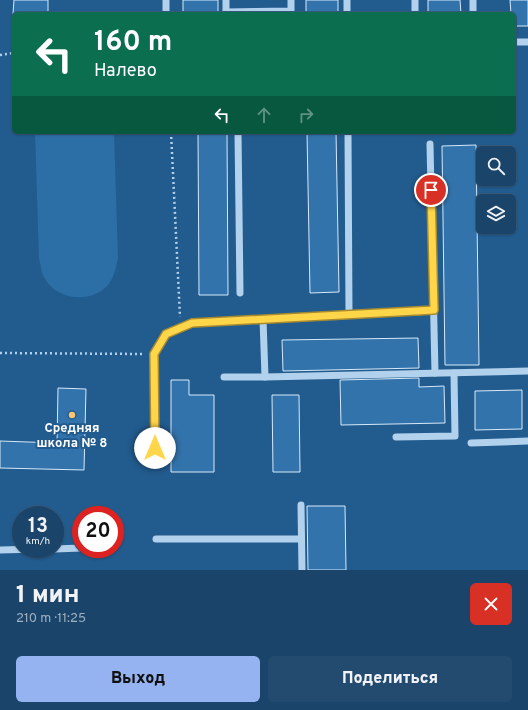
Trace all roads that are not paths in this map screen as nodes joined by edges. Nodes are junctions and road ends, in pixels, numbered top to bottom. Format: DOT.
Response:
graph roads {
  1 [pos="166,0"];
  2 [pos="226,0"];
  3 [pos="291,0"];
  4 [pos="347,0"];
  5 [pos="415,0"];
  6 [pos="473,0"];
  7 [pos="166,12"];
  8 [pos="226,12"];
  9 [pos="258,12"];
  10 [pos="347,12"];
  11 [pos="415,12"];
  12 [pos="473,12"];
  13 [pos="516,42"];
  14 [pos="528,42"];
  15 [pos="238,134"];
  16 [pos="348,134"];
  17 [pos="430,144"];
  18 [pos="240,294"];
  19 [pos="434,310"];
  20 [pos="349,314"];
  21 [pos="263,319"];
  22 [pos="528,371"];
  23 [pos="435,373"];
  24 [pos="454,373"];
  25 [pos="224,377"];
  26 [pos="264,377"];
  27 [pos="396,437"];
  28 [pos="528,441"];
  29 [pos="471,443"];
  30 [pos="155,463"];
  31 [pos="301,505"];
  32 [pos="156,539"];
  33 [pos="301,539"];
  34 [pos="0,550"];
  35 [pos="12,550"];
  36 [pos="302,570"];
  1 -- 7 [label="lane"];
  2 -- 8 [label="lane"];
  3 -- 9 [label="lane"];
  4 -- 10 [label="lane"];
  5 -- 11 [label="lane"];
  6 -- 12 [label="lane"];
  13 -- 14 [label="lane"];
  15 -- 18 [label="lane"];
  16 -- 20 [label="lane"];
  17 -- 19 [label="lane"];
  19 -- 20 [label="lane"];
  19 -- 23 [label="lane"];
  20 -- 21 [label="lane"];
  21 -- 26 [label="lane"];
  21 -- 30 [label="lane"];
  22 -- 24 [label="lane"];
  23 -- 24 [label="lane"];
  23 -- 26 [label="lane"];
  24 -- 27 [label="lane"];
  25 -- 26 [label="lane"];
  28 -- 29 [label="lane"];
  31 -- 33 [label="lane"];
  32 -- 33 [label="lane"];
  33 -- 36 [label="lane"];
  34 -- 35 [label="lane"];
}
